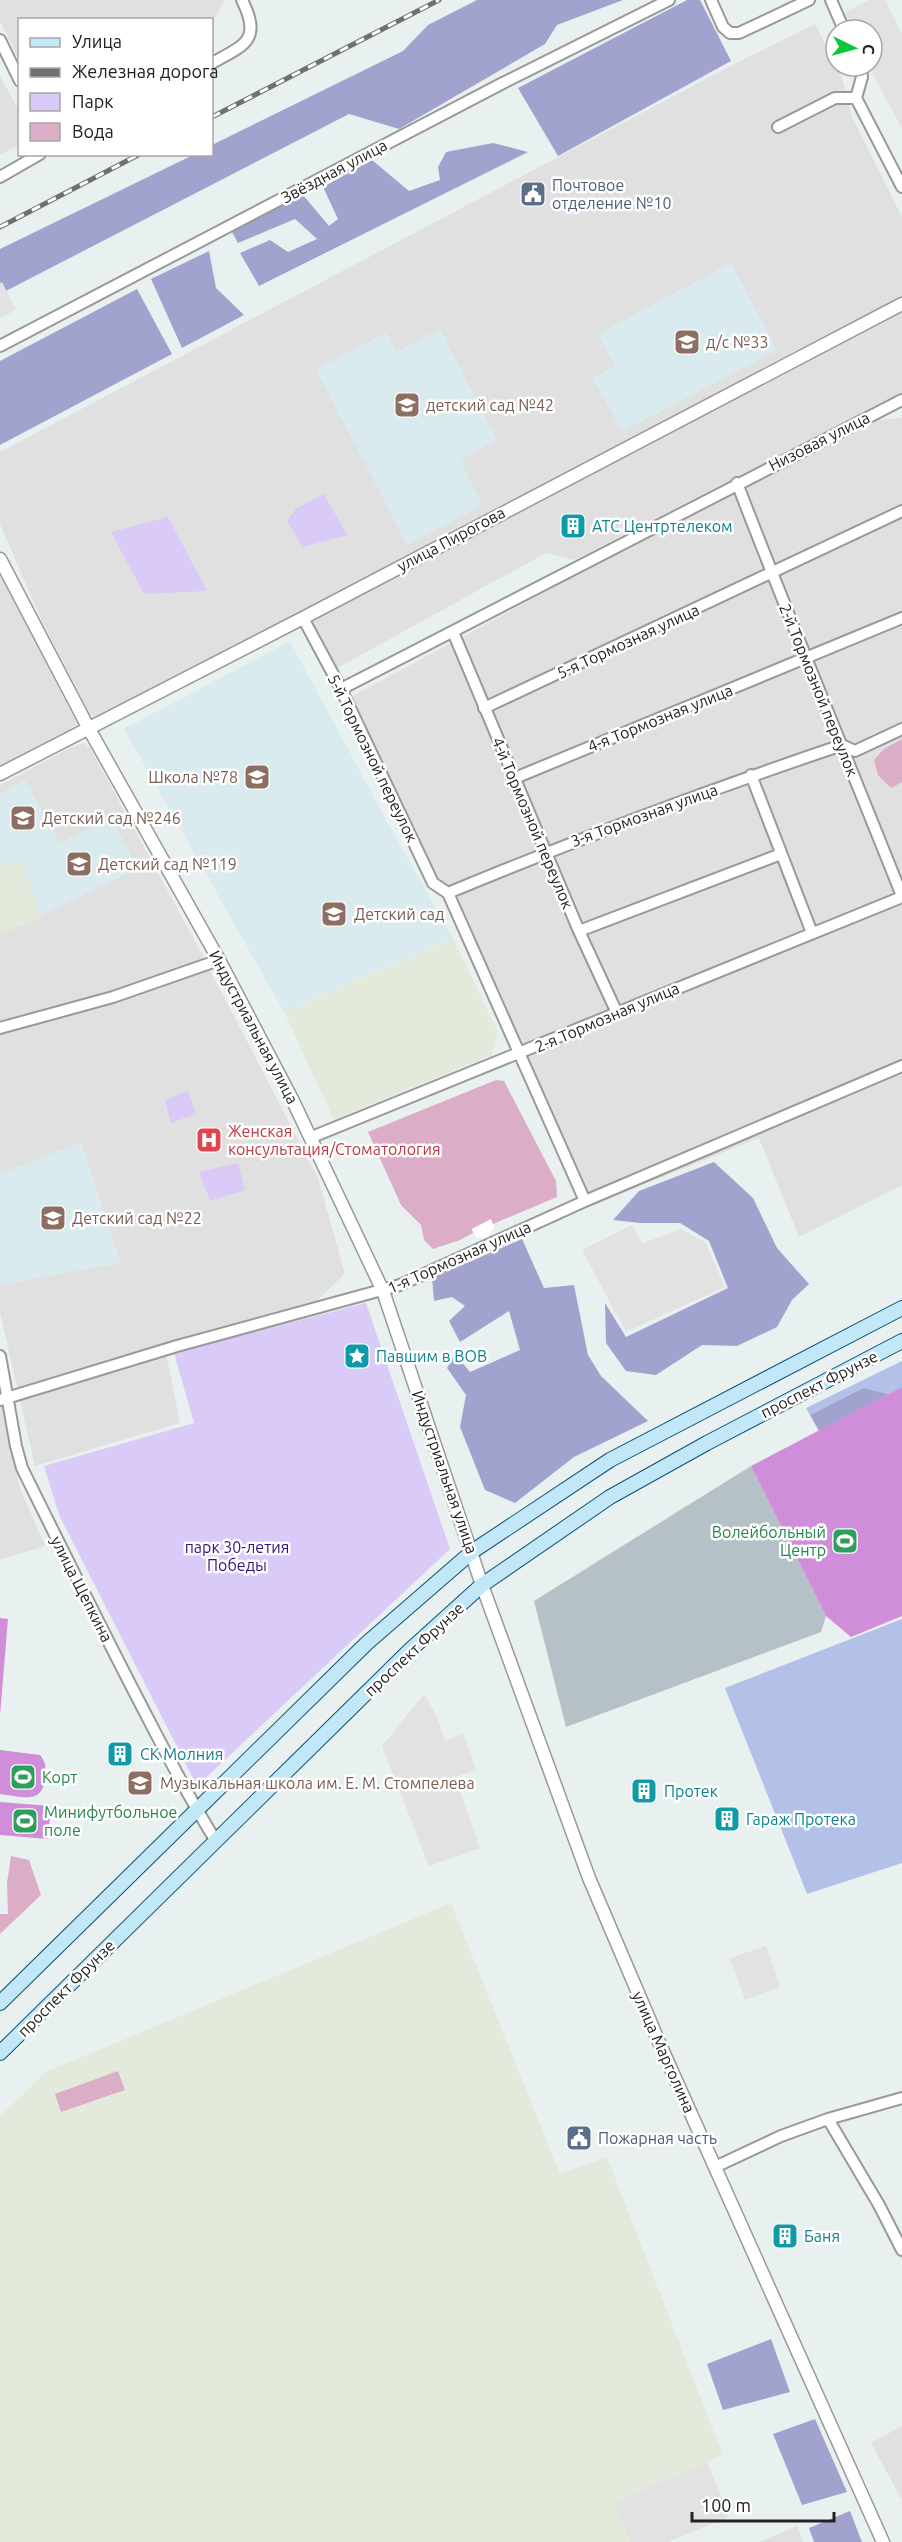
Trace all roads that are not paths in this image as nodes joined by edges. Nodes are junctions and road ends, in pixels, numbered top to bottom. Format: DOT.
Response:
graph roads {
  1 [pos="242,0"];
  2 [pos="669,0"];
  3 [pos="711,0"];
  4 [pos="809,0"];
  5 [pos="831,0"];
  6 [pos="839,18"];
  7 [pos="0,40"];
  8 [pos="213,62"];
  9 [pos="18,77"];
  10 [pos="862,78"];
  11 [pos="856,98"];
  12 [pos="778,127"];
  13 [pos="37,156"];
  14 [pos="0,177"];
  15 [pos="902,187"];
  16 [pos="902,304"];
  17 [pos="0,346"];
  18 [pos="902,400"];
  19 [pos="737,483"];
  20 [pos="902,510"];
  21 [pos="0,559"];
  22 [pos="771,573"];
  23 [pos="303,618"];
  24 [pos="902,618"];
  25 [pos="453,632"];
  26 [pos="805,658"];
  27 [pos="341,688"];
  28 [pos="484,708"];
  29 [pos="89,729"];
  30 [pos="902,729"];
  31 [pos="842,745"];
  32 [pos="0,774"];
  33 [pos="751,775"];
  34 [pos="515,778"];
  35 [pos="546,852"];
  36 [pos="781,854"];
  37 [pos="448,893"];
  38 [pos="902,897"];
  39 [pos="579,931"];
  40 [pos="813,933"];
  41 [pos="219,960"];
  42 [pos="617,1013"];
  43 [pos="0,1028"];
  44 [pos="520,1054"];
  45 [pos="902,1066"];
  46 [pos="312,1137"];
  47 [pos="585,1201"];
  48 [pos="383,1291"];
  49 [pos="902,1308"];
  50 [pos="902,1341"];
  51 [pos="0,1356"];
  52 [pos="4,1399"];
  53 [pos="473,1551"];
  54 [pos="483,1585"];
  55 [pos="196,1810"];
  56 [pos="216,1841"];
  57 [pos="0,2003"];
  58 [pos="0,2053"];
  59 [pos="902,2098"];
  60 [pos="828,2119"];
  61 [pos="715,2167"];
  62 [pos="902,2250"];
  63 [pos="883,2542"];
  1 -- 8 [label="street"];
  2 -- 17 [label="street, Звёздная улица"];
  3 -- 4 [label="street"];
  5 -- 6 [label="street"];
  7 -- 9 [label="street"];
  10 -- 11 [label="street"];
  11 -- 12 [label="street"];
  11 -- 15 [label="street"];
  13 -- 14 [label="street"];
  16 -- 23 [label="street, улица Пирогова"];
  18 -- 19 [label="street, Низовая улица"];
  19 -- 22 [label="street, 2-й Тормозной переулок"];
  19 -- 25 [label="street"];
  20 -- 22 [label="street, 5-я Тормозная улица"];
  21 -- 29 [label="street, Индустриальная улица"];
  22 -- 26 [label="street, 2-й Тормозной переулок"];
  22 -- 28 [label="street, 5-я Тормозная улица"];
  23 -- 27 [label="street, 5-й Тормозной переулок"];
  23 -- 29 [label="street, улица Пирогова"];
  24 -- 26 [label="street, 4-я Тормозная улица"];
  25 -- 27 [label="street"];
  25 -- 28 [label="street, 4-й Тормозной переулок"];
  26 -- 31 [label="street, 2-й Тормозной переулок"];
  26 -- 34 [label="street, 4-я Тормозная улица"];
  27 -- 37 [label="street, 5-й Тормозной переулок"];
  28 -- 34 [label="street, 4-й Тормозной переулок"];
  29 -- 32 [label="street, улица Пирогова"];
  29 -- 41 [label="street, Индустриальная улица"];
  30 -- 31 [label="street, 3-я Тормозная улица"];
  31 -- 33 [label="street, 3-я Тормозная улица"];
  31 -- 38 [label="street, 2-й Тормозной переулок"];
  33 -- 35 [label="street, 3-я Тормозная улица"];
  33 -- 36 [label="street"];
  34 -- 35 [label="street, 4-й Тормозной переулок"];
  35 -- 37 [label="street, 3-я Тормозная улица"];
  35 -- 39 [label="street, 4-й Тормозной переулок"];
  36 -- 39 [label="street"];
  36 -- 40 [label="street"];
  37 -- 44 [label="street, 5-й Тормозной переулок"];
  38 -- 40 [label="street, 2-я Тормозная улица"];
  39 -- 42 [label="street, 4-й Тормозной переулок"];
  40 -- 42 [label="street, 2-я Тормозная улица"];
  41 -- 43 [label="street"];
  41 -- 46 [label="street, Индустриальная улица"];
  42 -- 44 [label="street, 2-я Тормозная улица"];
  44 -- 46 [label="street, 2-я Тормозная улица"];
  44 -- 47 [label="street, 5-й Тормозной переулок"];
  45 -- 47 [label="street, 1-я Тормозная улица"];
  46 -- 48 [label="street, Индустриальная улица"];
  47 -- 48 [label="street, 1-я Тормозная улица"];
  48 -- 52 [label="street, 1-я Тормозная улица"];
  48 -- 53 [label="street, Индустриальная улица"];
  49 -- 53 [label="main road, проспект Фрунзе"];
  50 -- 54 [label="main road, проспект Фрунзе"];
  51 -- 52 [label="street, улица Щепкина"];
  52 -- 55 [label="street, улица Щепкина"];
  53 -- 54 [label="street, Индустриальная улица"];
  53 -- 55 [label="main road, проспект Фрунзе"];
  54 -- 56 [label="main road, проспект Фрунзе"];
  54 -- 61 [label="street, улица Марголина"];
  55 -- 56 [label="street, улица Щепкина"];
  55 -- 57 [label="main road, проспект Фрунзе"];
  56 -- 58 [label="main road, проспект Фрунзе"];
  59 -- 60 [label="street"];
  60 -- 61 [label="street"];
  60 -- 62 [label="street"];
  61 -- 63 [label="street, улица Марголина"];
}
